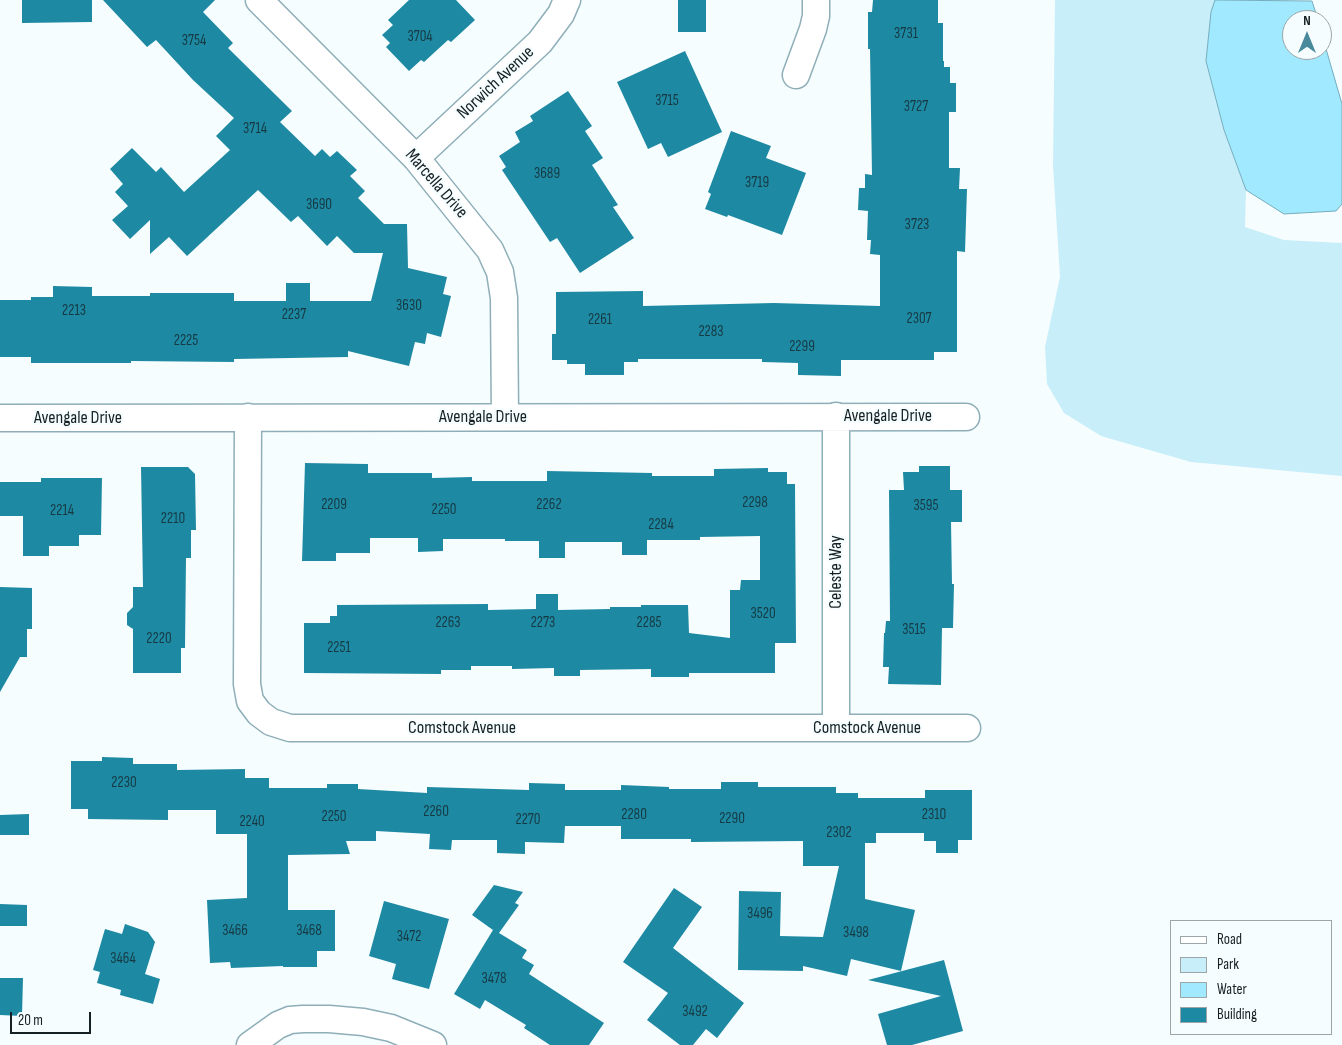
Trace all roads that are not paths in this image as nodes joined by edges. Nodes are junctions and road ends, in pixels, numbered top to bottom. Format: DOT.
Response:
graph roads {
  1 [pos="259,0"];
  2 [pos="567,0"];
  3 [pos="816,0"];
  4 [pos="796,75"];
  5 [pos="416,158"];
  6 [pos="836,416"];
  7 [pos="505,417"];
  8 [pos="966,417"];
  9 [pos="0,418"];
  10 [pos="248,418"];
  11 [pos="836,728"];
  12 [pos="967,728"];
  13 [pos="250,1045"];
  14 [pos="433,1045"];
  1 -- 5 [label="street, Marcella Drive"];
  2 -- 5 [label="street, Norwich Avenue"];
  3 -- 4 [label="street"];
  5 -- 7 [label="street, Marcella Drive"];
  6 -- 7 [label="street, Avengale Drive"];
  6 -- 8 [label="street, Avengale Drive"];
  6 -- 11 [label="street, Celeste Way"];
  7 -- 10 [label="street, Avengale Drive"];
  9 -- 10 [label="street, Avengale Drive"];
  10 -- 11 [label="street, Comstock Avenue"];
  11 -- 12 [label="street, Comstock Avenue"];
  13 -- 14 [label="street"];
}
